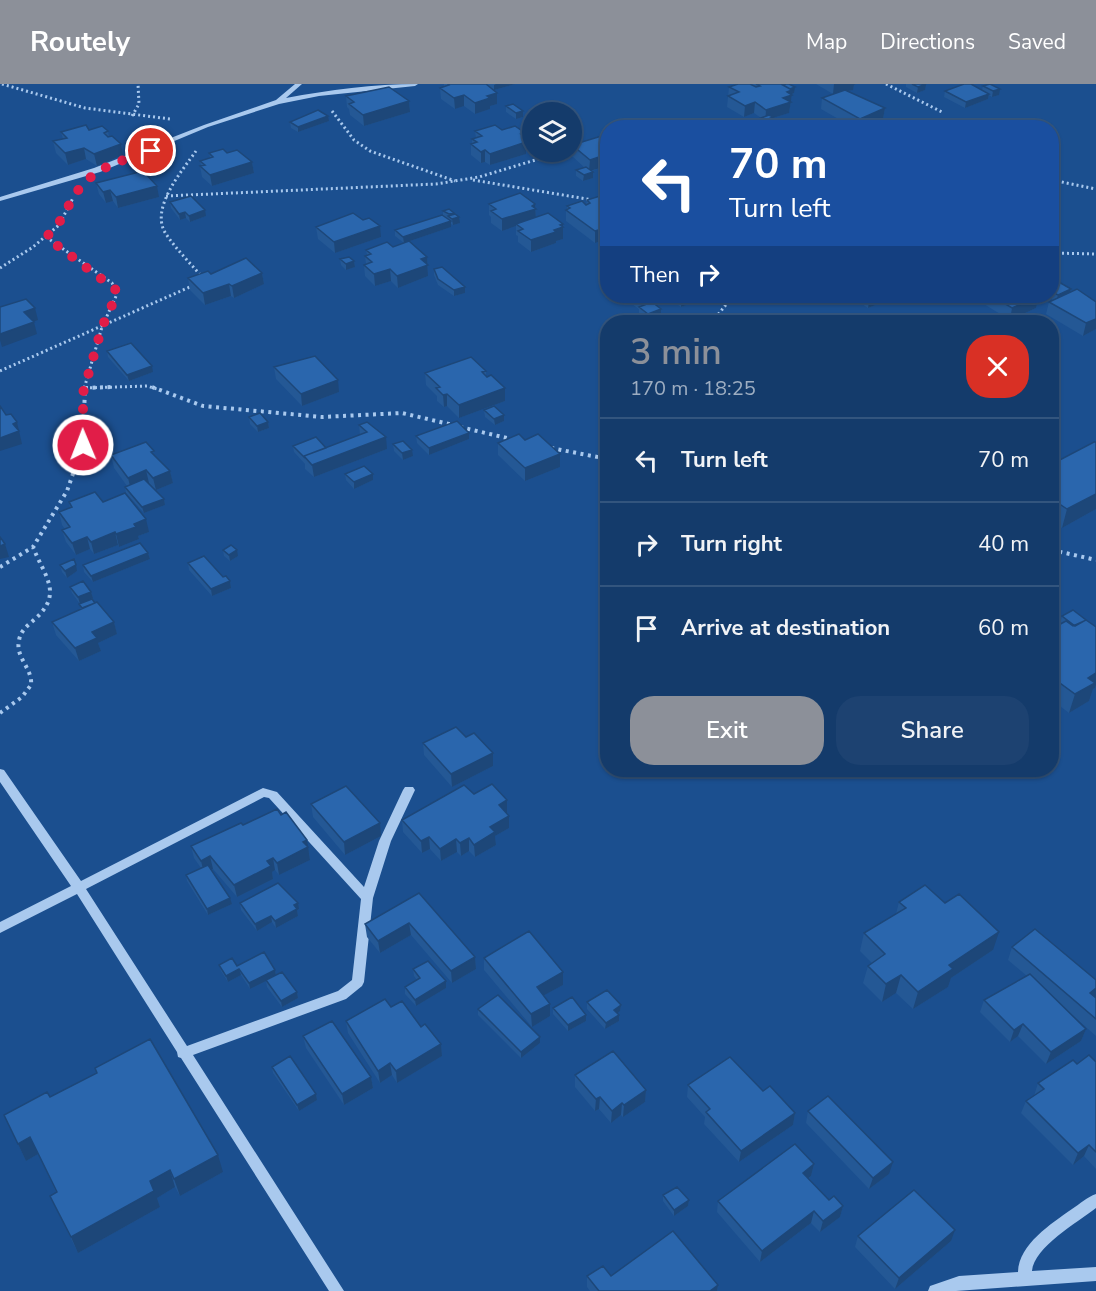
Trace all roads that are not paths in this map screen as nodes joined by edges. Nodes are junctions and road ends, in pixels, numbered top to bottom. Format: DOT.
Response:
graph roads {
  1 [pos="299,84"];
  2 [pos="415,84"];
  3 [pos="278,102"];
  4 [pos="0,199"];
  5 [pos="0,773"];
  6 [pos="410,790"];
  7 [pos="80,889"];
  8 [pos="367,898"];
  9 [pos="0,928"];
  10 [pos="183,1053"];
  11 [pos="1096,1200"];
  12 [pos="1096,1275"];
  13 [pos="1025,1278"];
  14 [pos="337,1291"];
  15 [pos="935,1291"];
  1 -- 3 [label="street"];
  2 -- 3 [label="street"];
  3 -- 4 [label="street"];
  5 -- 7 [label="street"];
  6 -- 8 [label="street"];
  7 -- 8 [label="street"];
  7 -- 9 [label="street"];
  7 -- 10 [label="street"];
  8 -- 10 [label="street"];
  10 -- 14 [label="street"];
  11 -- 13 [label="street"];
  12 -- 13 [label="street"];
  13 -- 15 [label="street"];
}
